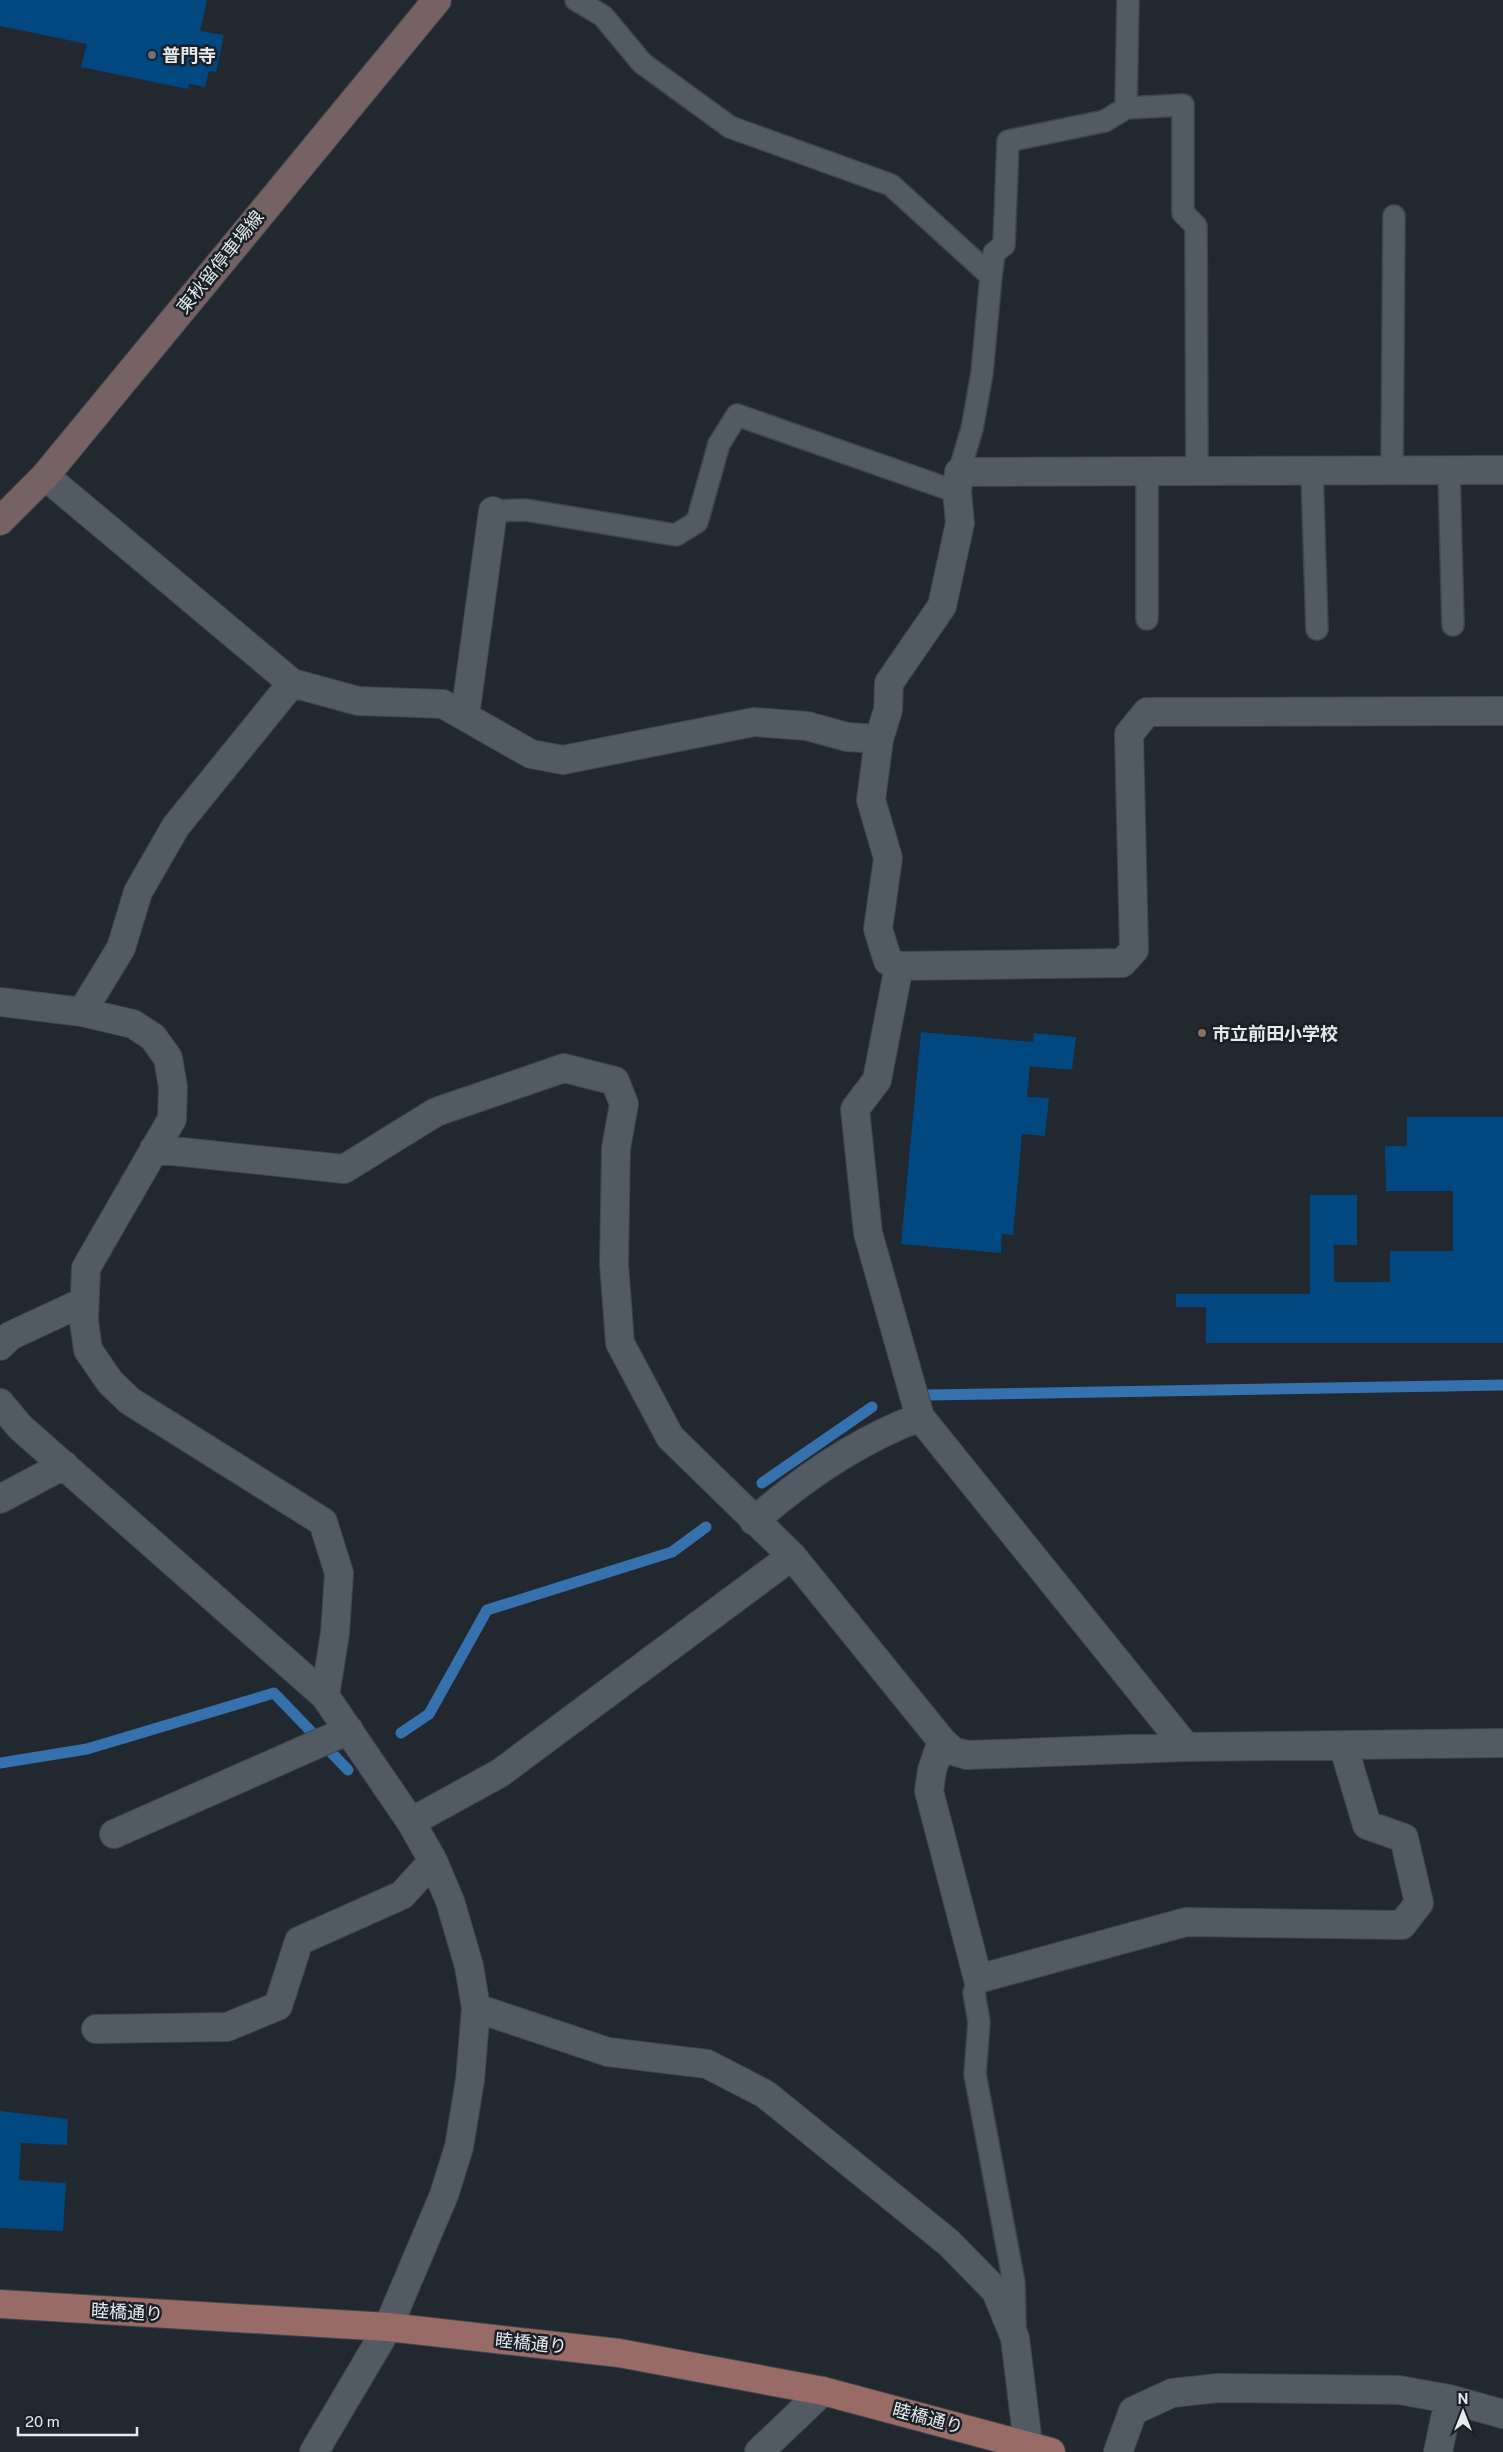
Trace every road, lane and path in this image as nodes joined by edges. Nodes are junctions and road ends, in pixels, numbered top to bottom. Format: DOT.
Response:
graph roads {
  1 [pos="437,0"];
  2 [pos="576,0"];
  3 [pos="1128,0"];
  4 [pos="1126,108"];
  5 [pos="1394,216"];
  6 [pos="991,276"];
  7 [pos="1503,470"];
  8 [pos="1198,471"];
  9 [pos="1312,471"];
  10 [pos="1392,471"];
  11 [pos="1449,471"];
  12 [pos="1147,472"];
  13 [pos="45,476"];
  14 [pos="958,482"];
  15 [pos="493,511"];
  16 [pos="0,521"];
  17 [pos="1148,619"];
  18 [pos="1453,625"];
  19 [pos="1317,629"];
  20 [pos="292,683"];
  21 [pos="1503,711"];
  22 [pos="465,716"];
  23 [pos="880,739"];
  24 [pos="899,966"];
  25 [pos="0,1002"];
  26 [pos="82,1012"];
  27 [pos="154,1149"];
  28 [pos="83,1302"];
  29 [pos="0,1346"];
  30 [pos="0,1403"];
  31 [pos="920,1417"];
  32 [pos="64,1465"];
  33 [pos="0,1499"];
  34 [pos="754,1521"];
  35 [pos="792,1556"];
  36 [pos="325,1696"];
  37 [pos="344,1732"];
  38 [pos="942,1741"];
  39 [pos="1503,1743"];
  40 [pos="1343,1745"];
  41 [pos="1186,1747"];
  42 [pos="411,1822"];
  43 [pos="114,1834"];
  44 [pos="433,1861"];
  45 [pos="978,1979"];
  46 [pos="476,2008"];
  47 [pos="96,2029"];
  48 [pos="0,2304"];
  49 [pos="388,2327"];
  50 [pos="1015,2338"];
  51 [pos="823,2391"];
  52 [pos="1449,2399"];
  53 [pos="1503,2414"];
  54 [pos="1039,2448"];
  55 [pos="314,2452"];
  56 [pos="759,2452"];
  57 [pos="1118,2452"];
  58 [pos="1438,2452"];
  1 -- 13 [label="main road, 東秋留停車場線"];
  2 -- 6 [label="lane"];
  3 -- 4 [label="lane"];
  4 -- 6 [label="lane"];
  4 -- 8 [label="lane"];
  5 -- 10 [label="lane"];
  6 -- 14 [label="lane"];
  7 -- 11 [label="street"];
  8 -- 9 [label="street"];
  8 -- 12 [label="street"];
  9 -- 10 [label="street"];
  9 -- 19 [label="lane"];
  10 -- 11 [label="street"];
  11 -- 18 [label="lane"];
  12 -- 14 [label="street"];
  12 -- 17 [label="lane"];
  13 -- 16 [label="main road, 東秋留停車場線"];
  13 -- 20 [label="street"];
  14 -- 15 [label="lane"];
  14 -- 23 [label="street"];
  15 -- 22 [label="street"];
  20 -- 22 [label="street"];
  20 -- 26 [label="street"];
  21 -- 24 [label="street"];
  22 -- 23 [label="street"];
  23 -- 24 [label="street"];
  24 -- 31 [label="street"];
  25 -- 26 [label="street"];
  26 -- 27 [label="street"];
  27 -- 28 [label="street"];
  27 -- 34 [label="street"];
  28 -- 29 [label="street"];
  28 -- 36 [label="street"];
  30 -- 32 [label="street"];
  31 -- 34 [label="street"];
  31 -- 41 [label="street"];
  32 -- 33 [label="street"];
  32 -- 36 [label="street"];
  34 -- 35 [label="street"];
  35 -- 38 [label="street"];
  35 -- 42 [label="street"];
  36 -- 37 [label="street"];
  37 -- 42 [label="street"];
  37 -- 43 [label="street"];
  38 -- 41 [label="street"];
  38 -- 45 [label="street"];
  39 -- 40 [label="street"];
  40 -- 41 [label="street"];
  40 -- 45 [label="street"];
  42 -- 44 [label="street"];
  44 -- 46 [label="street"];
  44 -- 47 [label="street"];
  45 -- 50 [label="lane"];
  46 -- 49 [label="street"];
  46 -- 50 [label="street"];
  48 -- 49 [label="main road, 睦橋通り"];
  49 -- 51 [label="main road, 睦橋通り"];
  49 -- 55 [label="street"];
  50 -- 54 [label="street"];
  51 -- 54 [label="main road, 睦橋通り"];
  51 -- 56 [label="street"];
  52 -- 53 [label="street"];
  52 -- 57 [label="street"];
  52 -- 58 [label="street"];
}
